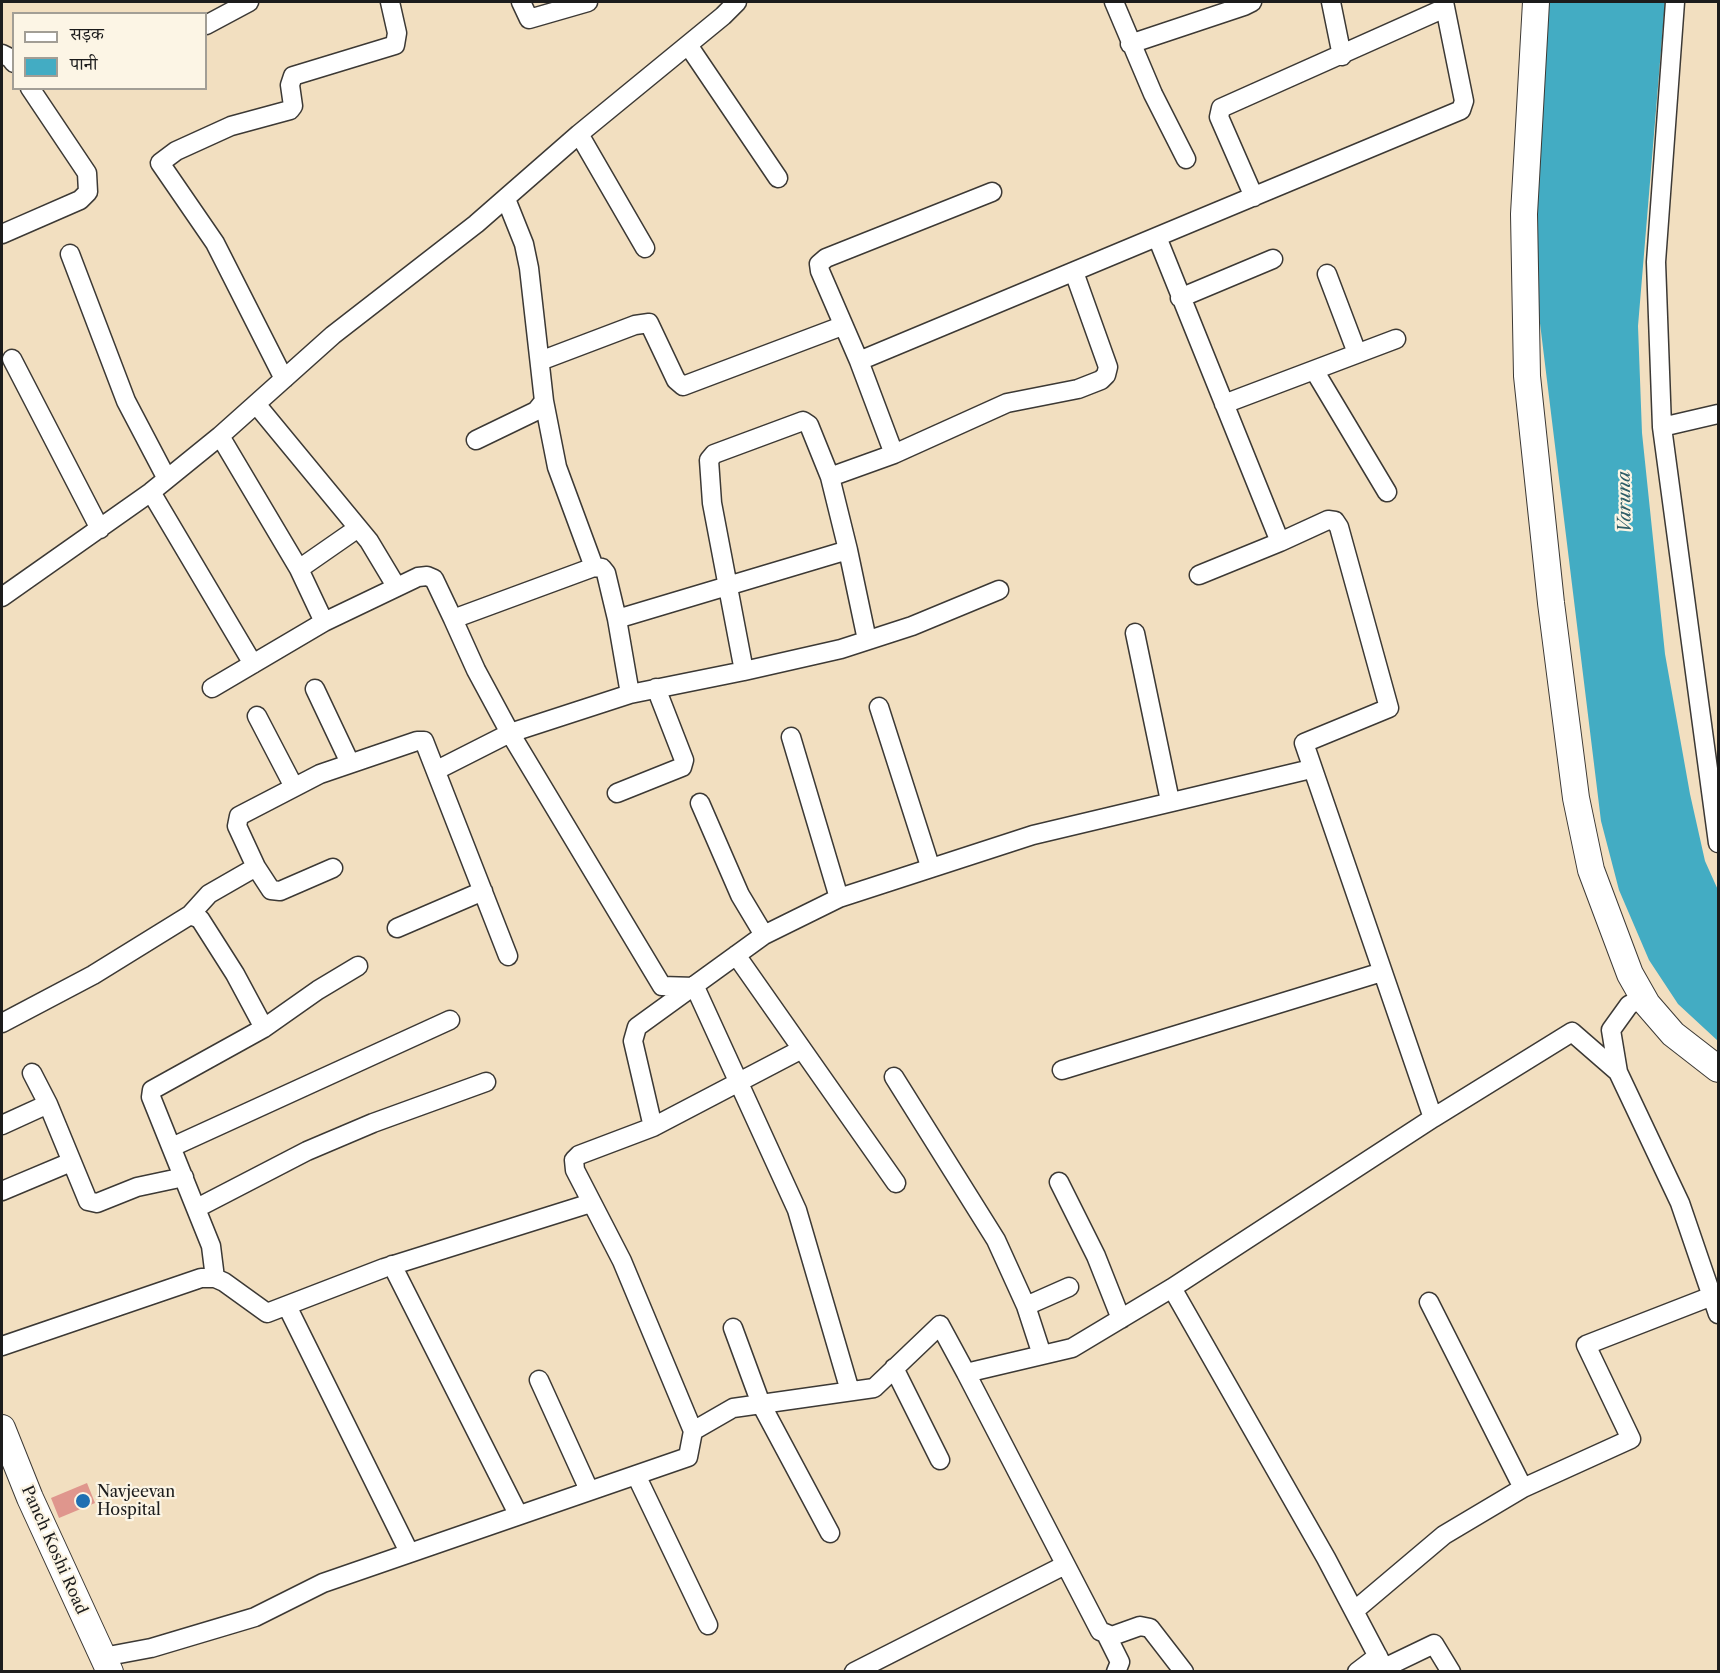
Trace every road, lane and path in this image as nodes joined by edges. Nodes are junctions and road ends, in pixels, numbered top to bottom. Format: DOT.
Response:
graph roads {
  1 [pos="249,2"];
  2 [pos="390,2"];
  3 [pos="521,2"];
  4 [pos="588,2"];
  5 [pos="737,2"];
  6 [pos="1114,2"];
  7 [pos="1251,2"];
  8 [pos="1331,2"];
  9 [pos="1536,2"];
  10 [pos="1675,2"];
  11 [pos="1445,5"];
  12 [pos="207,24"];
  13 [pos="1130,44"];
  14 [pos="688,45"];
  15 [pos="1342,56"];
  16 [pos="31,90"];
  17 [pos="579,134"];
  18 [pos="1186,159"];
  19 [pos="778,178"];
  20 [pos="992,192"];
  21 [pos="1254,197"];
  22 [pos="506,199"];
  23 [pos="2,234"];
  24 [pos="1157,237"];
  25 [pos="645,248"];
  26 [pos="70,254"];
  27 [pos="1273,259"];
  28 [pos="1074,272"];
  29 [pos="1327,274"];
  30 [pos="1180,298"];
  31 [pos="842,326"];
  32 [pos="1396,339"];
  33 [pos="1357,353"];
  34 [pos="12,359"];
  35 [pos="540,361"];
  36 [pos="859,361"];
  37 [pos="1314,370"];
  38 [pos="284,379"];
  39 [pos="544,401"];
  40 [pos="256,404"];
  41 [pos="1224,404"];
  42 [pos="1719,414"];
  43 [pos="1662,428"];
  44 [pos="220,436"];
  45 [pos="476,440"];
  46 [pos="894,454"];
  47 [pos="830,477"];
  48 [pos="167,479"];
  49 [pos="151,492"];
  50 [pos="1387,492"];
  51 [pos="358,528"];
  52 [pos="100,529"];
  53 [pos="1280,542"];
  54 [pos="848,550"];
  55 [pos="594,567"];
  56 [pos="299,569"];
  57 [pos="1199,575"];
  58 [pos="396,586"];
  59 [pos="727,587"];
  60 [pos="999,590"];
  61 [pos="2,597"];
  62 [pos="453,619"];
  63 [pos="617,619"];
  64 [pos="324,622"];
  65 [pos="1136,633"];
  66 [pos="867,640"];
  67 [pos="253,664"];
  68 [pos="744,671"];
  69 [pos="212,688"];
  70 [pos="656,688"];
  71 [pos="315,689"];
  72 [pos="630,694"];
  73 [pos="879,707"];
  74 [pos="257,716"];
  75 [pos="510,733"];
  76 [pos="791,737"];
  77 [pos="350,763"];
  78 [pos="1311,769"];
  79 [pos="437,770"];
  80 [pos="294,787"];
  81 [pos="616,793"];
  82 [pos="1170,801"];
  83 [pos="700,803"];
  84 [pos="1719,843"];
  85 [pos="930,866"];
  86 [pos="256,867"];
  87 [pos="333,868"];
  88 [pos="483,891"];
  89 [pos="839,898"];
  90 [pos="190,915"];
  91 [pos="398,928"];
  92 [pos="764,935"];
  93 [pos="736,955"];
  94 [pos="508,956"];
  95 [pos="358,966"];
  96 [pos="1382,972"];
  97 [pos="695,987"];
  98 [pos="1644,997"];
  99 [pos="450,1020"];
  100 [pos="2,1023"];
  101 [pos="264,1028"];
  102 [pos="802,1049"];
  103 [pos="1719,1069"];
  104 [pos="1062,1070"];
  105 [pos="1618,1072"];
  106 [pos="32,1073"];
  107 [pos="894,1077"];
  108 [pos="738,1081"];
  109 [pos="486,1082"];
  110 [pos="48,1104"];
  111 [pos="1433,1118"];
  112 [pos="2,1125"];
  113 [pos="653,1127"];
  114 [pos="172,1147"];
  115 [pos="71,1162"];
  116 [pos="184,1178"];
  117 [pos="1059,1182"];
  118 [pos="896,1183"];
  119 [pos="2,1191"];
  120 [pos="591,1203"];
  121 [pos="196,1208"];
  122 [pos="393,1265"];
  123 [pos="1711,1269"];
  124 [pos="215,1278"];
  125 [pos="1069,1287"];
  126 [pos="1172,1288"];
  127 [pos="1712,1296"];
  128 [pos="1429,1302"];
  129 [pos="287,1306"];
  130 [pos="1026,1306"];
  131 [pos="1719,1314"];
  132 [pos="1121,1319"];
  133 [pos="733,1328"];
  134 [pos="2,1346"];
  135 [pos="1042,1355"];
  136 [pos="894,1368"];
  137 [pos="966,1373"];
  138 [pos="539,1380"];
  139 [pos="849,1391"];
  140 [pos="761,1404"];
  141 [pos="2,1428"];
  142 [pos="693,1431"];
  143 [pos="940,1460"];
  144 [pos="636,1475"];
  145 [pos="1523,1488"];
  146 [pos="589,1490"];
  147 [pos="518,1514"];
  148 [pos="830,1533"];
  149 [pos="409,1552"];
  150 [pos="1065,1565"];
  151 [pos="1354,1611"];
  152 [pos="708,1625"];
  153 [pos="1107,1636"];
  154 [pos="1378,1656"];
  155 [pos="106,1664"];
  156 [pos="854,1671"];
  157 [pos="1116,1671"];
  158 [pos="1184,1671"];
  159 [pos="1358,1671"];
  160 [pos="1451,1671"];
  1 -- 12 [label="street"];
  2 -- 38 [label="street"];
  3 -- 4 [label="street"];
  5 -- 14 [label="street"];
  6 -- 13 [label="street"];
  7 -- 13 [label="street"];
  8 -- 15 [label="street"];
  9 -- 98 [label="street"];
  10 -- 43 [label="street"];
  11 -- 15 [label="street"];
  11 -- 21 [label="street"];
  13 -- 18 [label="street"];
  14 -- 17 [label="street"];
  14 -- 19 [label="street"];
  15 -- 21 [label="street"];
  16 -- 23 [label="street"];
  17 -- 22 [label="street"];
  17 -- 25 [label="street"];
  20 -- 31 [label="street"];
  21 -- 24 [label="street"];
  22 -- 35 [label="street"];
  22 -- 38 [label="street"];
  24 -- 28 [label="street"];
  24 -- 30 [label="street"];
  26 -- 48 [label="street"];
  27 -- 30 [label="street"];
  28 -- 36 [label="street"];
  28 -- 46 [label="street"];
  29 -- 33 [label="street"];
  30 -- 41 [label="street"];
  31 -- 35 [label="street"];
  31 -- 36 [label="street"];
  32 -- 33 [label="street"];
  33 -- 37 [label="street"];
  34 -- 52 [label="street"];
  35 -- 39 [label="street"];
  36 -- 46 [label="street"];
  37 -- 41 [label="street"];
  37 -- 50 [label="street"];
  38 -- 40 [label="street"];
  39 -- 45 [label="street"];
  39 -- 55 [label="street"];
  40 -- 44 [label="street"];
  40 -- 51 [label="street"];
  41 -- 53 [label="street"];
  42 -- 43 [label="street"];
  43 -- 84 [label="street"];
  44 -- 48 [label="street"];
  44 -- 56 [label="street"];
  46 -- 47 [label="street"];
  47 -- 54 [label="street"];
  47 -- 59 [label="street"];
  48 -- 49 [label="street"];
  49 -- 52 [label="street"];
  49 -- 67 [label="street"];
  51 -- 56 [label="street"];
  51 -- 58 [label="street"];
  52 -- 61 [label="street"];
  53 -- 57 [label="street"];
  53 -- 78 [label="street"];
  54 -- 59 [label="street"];
  54 -- 66 [label="street"];
  55 -- 62 [label="street"];
  55 -- 63 [label="street"];
  56 -- 64 [label="street"];
  58 -- 62 [label="street"];
  58 -- 64 [label="street"];
  59 -- 63 [label="street"];
  59 -- 68 [label="street"];
  60 -- 66 [label="street"];
  62 -- 75 [label="street"];
  63 -- 72 [label="street"];
  64 -- 67 [label="street"];
  65 -- 82 [label="street"];
  66 -- 68 [label="street"];
  67 -- 69 [label="street"];
  68 -- 70 [label="street"];
  70 -- 72 [label="street"];
  70 -- 81 [label="street"];
  71 -- 77 [label="street"];
  72 -- 75 [label="street"];
  73 -- 85 [label="street"];
  74 -- 80 [label="street"];
  75 -- 79 [label="street"];
  75 -- 97 [label="street"];
  76 -- 89 [label="street"];
  77 -- 79 [label="street"];
  77 -- 80 [label="street"];
  78 -- 82 [label="street"];
  78 -- 96 [label="street"];
  79 -- 88 [label="street"];
  80 -- 86 [label="street"];
  82 -- 85 [label="street"];
  83 -- 92 [label="street"];
  85 -- 89 [label="street"];
  86 -- 87 [label="street"];
  86 -- 90 [label="street"];
  88 -- 91 [label="street"];
  88 -- 94 [label="street"];
  89 -- 92 [label="street"];
  90 -- 100 [label="street"];
  90 -- 101 [label="street"];
  92 -- 93 [label="street"];
  93 -- 97 [label="street"];
  93 -- 102 [label="street"];
  95 -- 101 [label="street"];
  96 -- 104 [label="street"];
  96 -- 111 [label="street"];
  97 -- 108 [label="street"];
  97 -- 113 [label="street"];
  98 -- 103 [label="street"];
  98 -- 105 [label="street"];
  99 -- 114 [label="street"];
  101 -- 114 [label="street"];
  102 -- 108 [label="street"];
  102 -- 118 [label="street"];
  105 -- 111 [label="street"];
  105 -- 123 [label="street"];
  106 -- 110 [label="street"];
  107 -- 130 [label="street"];
  108 -- 113 [label="street"];
  108 -- 139 [label="street"];
  109 -- 121 [label="street"];
  110 -- 112 [label="street"];
  110 -- 115 [label="street"];
  111 -- 126 [label="street"];
  113 -- 120 [label="street"];
  114 -- 116 [label="street"];
  115 -- 116 [label="street"];
  115 -- 119 [label="street"];
  116 -- 121 [label="street"];
  117 -- 132 [label="street"];
  120 -- 122 [label="street"];
  120 -- 142 [label="street"];
  121 -- 124 [label="street"];
  122 -- 129 [label="street"];
  122 -- 147 [label="street"];
  123 -- 127 [label="street"];
  124 -- 129 [label="street"];
  124 -- 134 [label="street"];
  125 -- 130 [label="street"];
  126 -- 132 [label="street"];
  126 -- 151 [label="street"];
  127 -- 131 [label="street"];
  127 -- 145 [label="street"];
  128 -- 145 [label="street"];
  129 -- 149 [label="street"];
  130 -- 135 [label="street"];
  132 -- 135 [label="street"];
  133 -- 140 [label="street"];
  135 -- 137 [label="street"];
  136 -- 137 [label="street"];
  136 -- 139 [label="street"];
  136 -- 143 [label="street"];
  137 -- 150 [label="street"];
  138 -- 146 [label="street"];
  139 -- 140 [label="street"];
  140 -- 142 [label="street"];
  140 -- 148 [label="street"];
  141 -- 155 [label="street, Panch Koshi Road"];
  142 -- 144 [label="street"];
  144 -- 146 [label="street"];
  144 -- 152 [label="street"];
  145 -- 151 [label="street"];
  146 -- 147 [label="street"];
  147 -- 149 [label="street"];
  149 -- 155 [label="street"];
  150 -- 153 [label="street"];
  150 -- 156 [label="street"];
  151 -- 154 [label="street"];
  153 -- 157 [label="street"];
  153 -- 158 [label="street"];
  154 -- 159 [label="street"];
  154 -- 160 [label="street"];
}
